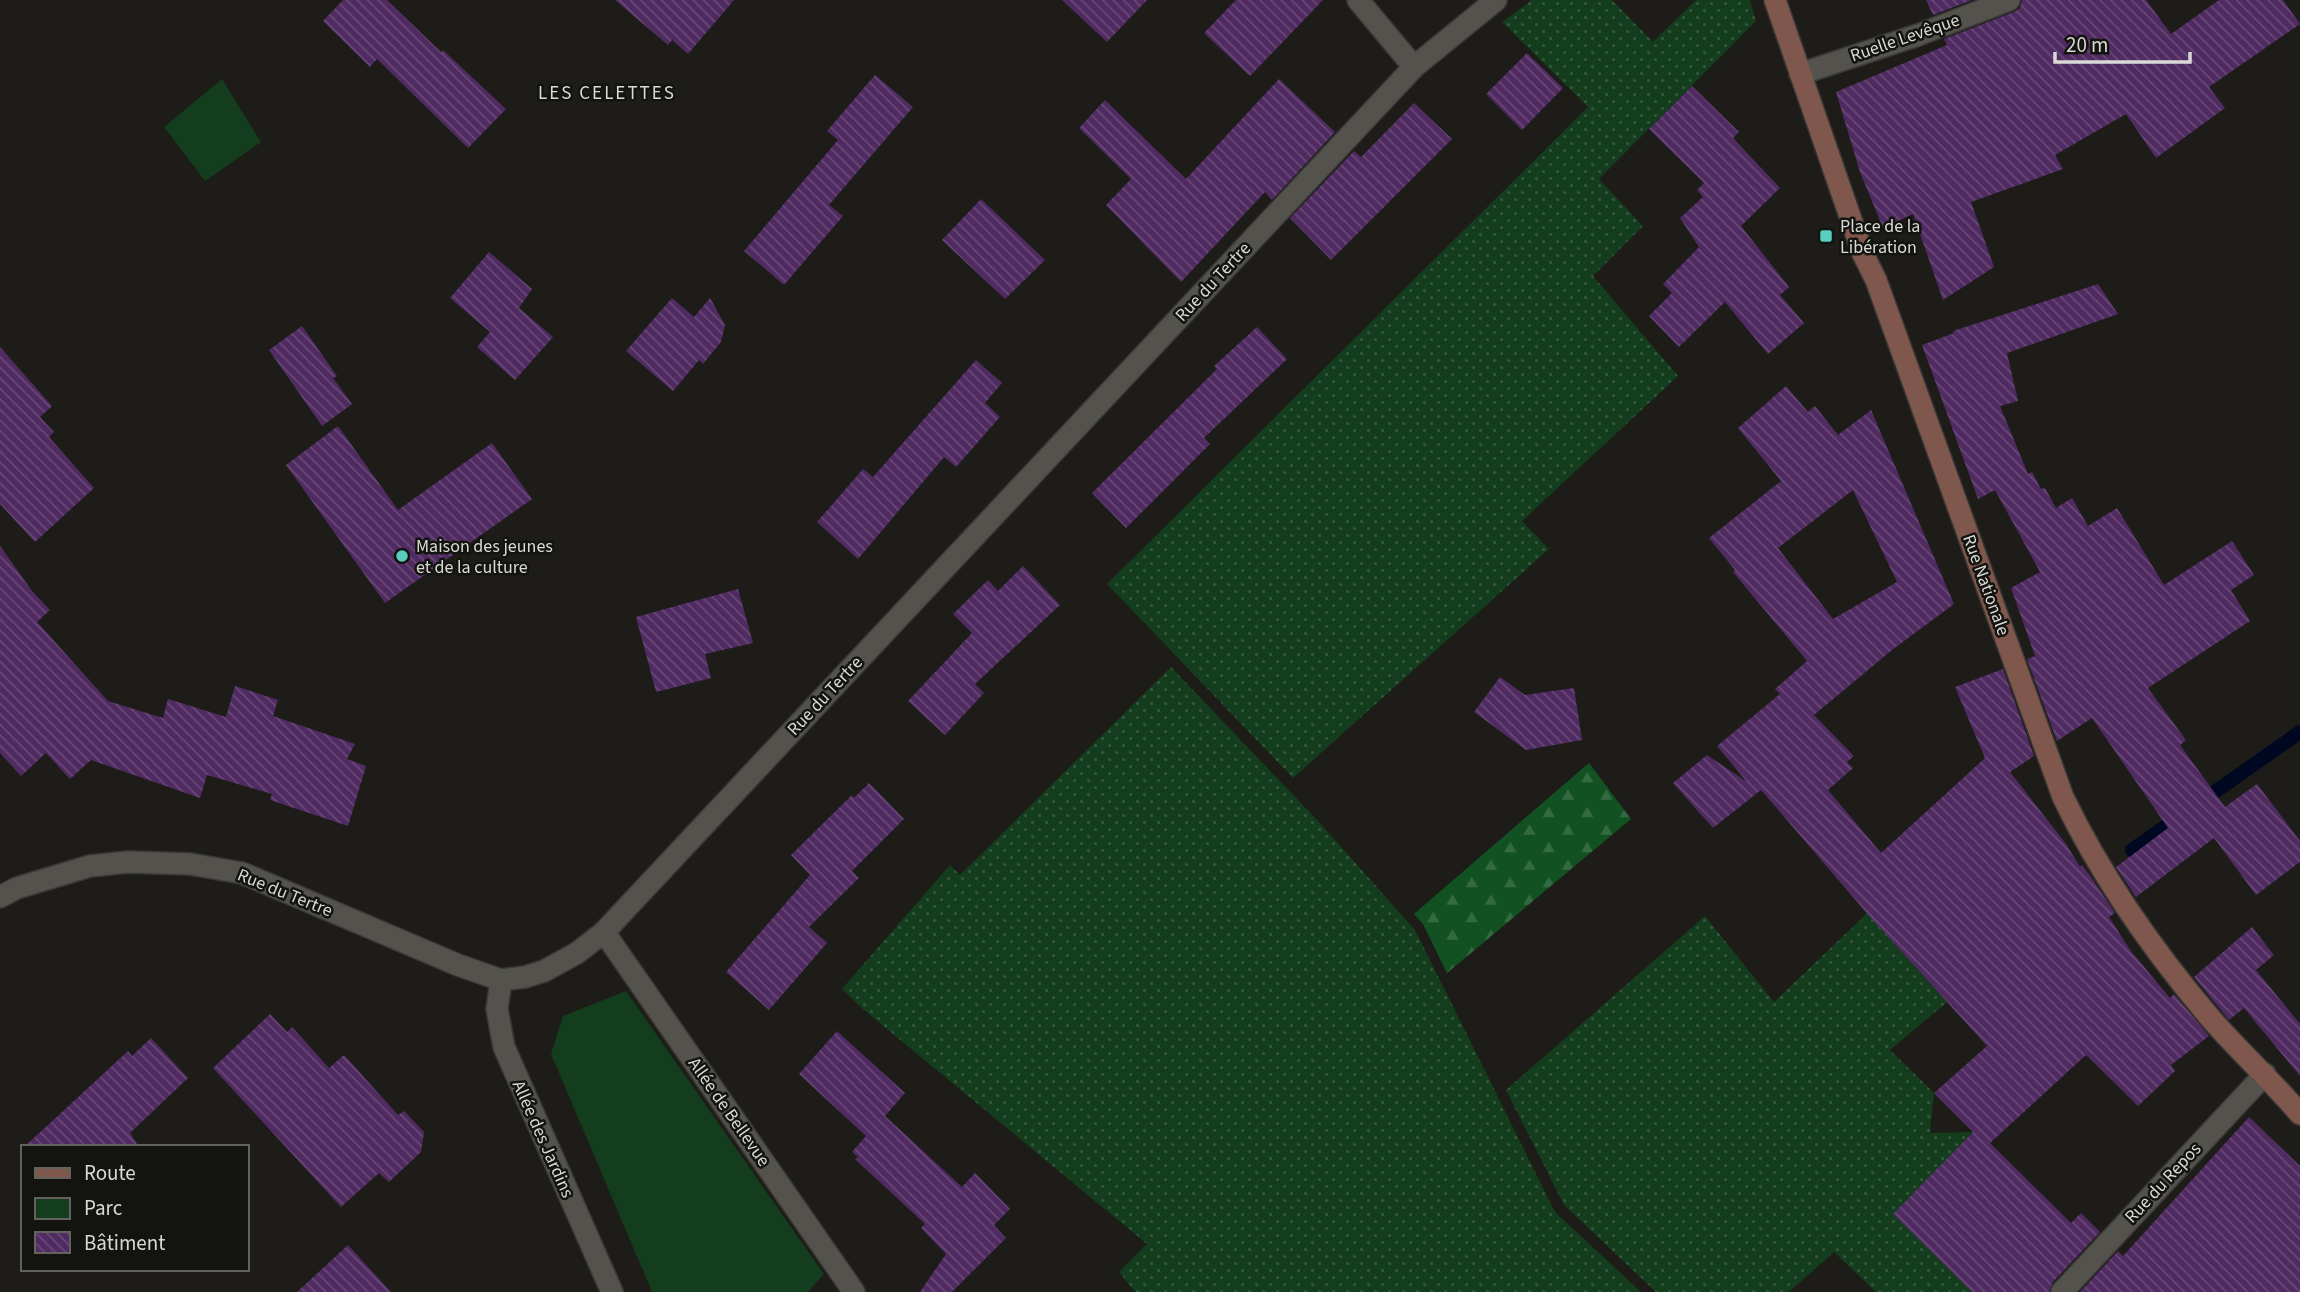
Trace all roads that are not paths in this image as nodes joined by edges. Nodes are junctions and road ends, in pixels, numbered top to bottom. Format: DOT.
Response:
graph roads {
  1 [pos="1358,0"];
  2 [pos="1496,0"];
  3 [pos="1775,0"];
  4 [pos="2009,0"];
  5 [pos="1414,67"];
  6 [pos="1800,74"];
  7 [pos="0,897"];
  8 [pos="604,932"];
  9 [pos="501,980"];
  10 [pos="2265,1074"];
  11 [pos="2300,1114"];
  12 [pos="612,1292"];
  13 [pos="854,1292"];
  14 [pos="2062,1292"];
  1 -- 5 [label="street"];
  2 -- 5 [label="street, Rue du Tertre"];
  3 -- 6 [label="street, Rue Nationale"];
  4 -- 6 [label="street, Ruelle Levêque"];
  5 -- 8 [label="street, Rue du Tertre"];
  6 -- 10 [label="street, Rue Nationale"];
  7 -- 9 [label="street, Rue du Tertre"];
  8 -- 9 [label="street, Rue du Tertre"];
  8 -- 13 [label="street, Allée de Bellevue"];
  9 -- 12 [label="street, Allée des Jardins"];
  10 -- 11 [label="street, Rue Nationale"];
  10 -- 14 [label="street, Rue du Repos"];
}
